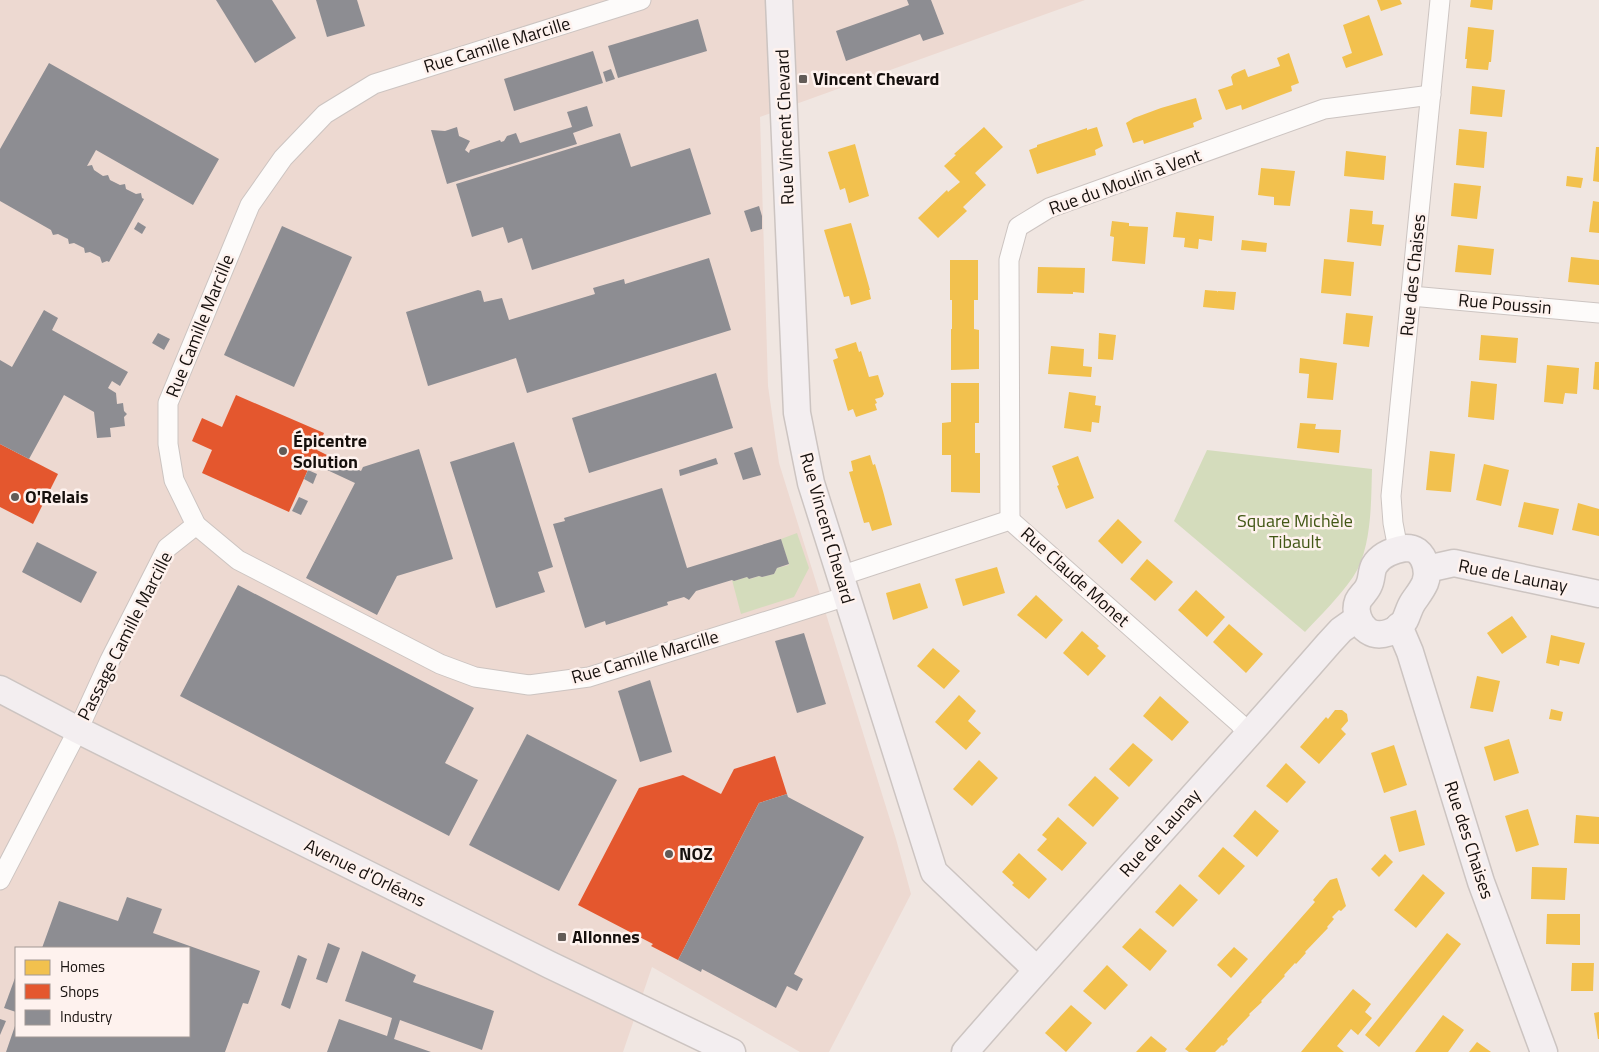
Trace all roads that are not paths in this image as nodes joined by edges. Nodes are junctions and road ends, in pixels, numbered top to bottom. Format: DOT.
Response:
graph roads {
  1 [pos="640,0"];
  2 [pos="779,0"];
  3 [pos="1440,0"];
  4 [pos="1430,95"];
  5 [pos="1410,296"];
  6 [pos="1599,313"];
  7 [pos="1010,520"];
  8 [pos="196,525"];
  9 [pos="1398,549"];
  10 [pos="1427,569"];
  11 [pos="844,586"];
  12 [pos="1599,594"];
  13 [pos="1358,618"];
  14 [pos="1399,626"];
  15 [pos="0,689"];
  16 [pos="78,730"];
  17 [pos="1249,735"];
  18 [pos="0,880"];
  19 [pos="1036,970"];
  20 [pos="732,1052"];
  21 [pos="965,1052"];
  22 [pos="1544,1052"];
  1 -- 8 [label="street, Rue Camille Marcille"];
  2 -- 11 [label="street, Rue Vincent Chevard"];
  3 -- 4 [label="street, Rue des Chaises"];
  4 -- 5 [label="street, Rue des Chaises"];
  4 -- 7 [label="street, Rue du Moulin à Vent"];
  5 -- 6 [label="street, Rue Poussin"];
  5 -- 9 [label="street, Rue des Chaises"];
  7 -- 11 [label="street, Rue Claude Monet"];
  7 -- 17 [label="street, Rue Claude Monet"];
  8 -- 11 [label="street, Rue Camille Marcille"];
  8 -- 16 [label="street, Passage Camille Marcille"];
  9 -- 10 [label="street"];
  9 -- 13 [label="street"];
  10 -- 12 [label="street, Rue de Launay"];
  10 -- 14 [label="street"];
  11 -- 19 [label="street, Rue Vincent Chevard"];
  13 -- 14 [label="street"];
  13 -- 17 [label="street, Rue de Launay"];
  14 -- 22 [label="street, Rue des Chaises"];
  15 -- 16 [label="street, Avenue d'Orléans"];
  16 -- 18 [label="street, Passage Camille Marcille"];
  16 -- 20 [label="street, Avenue d'Orléans"];
  17 -- 19 [label="street, Rue de Launay"];
  19 -- 21 [label="street, Rue de Launay"];
}
